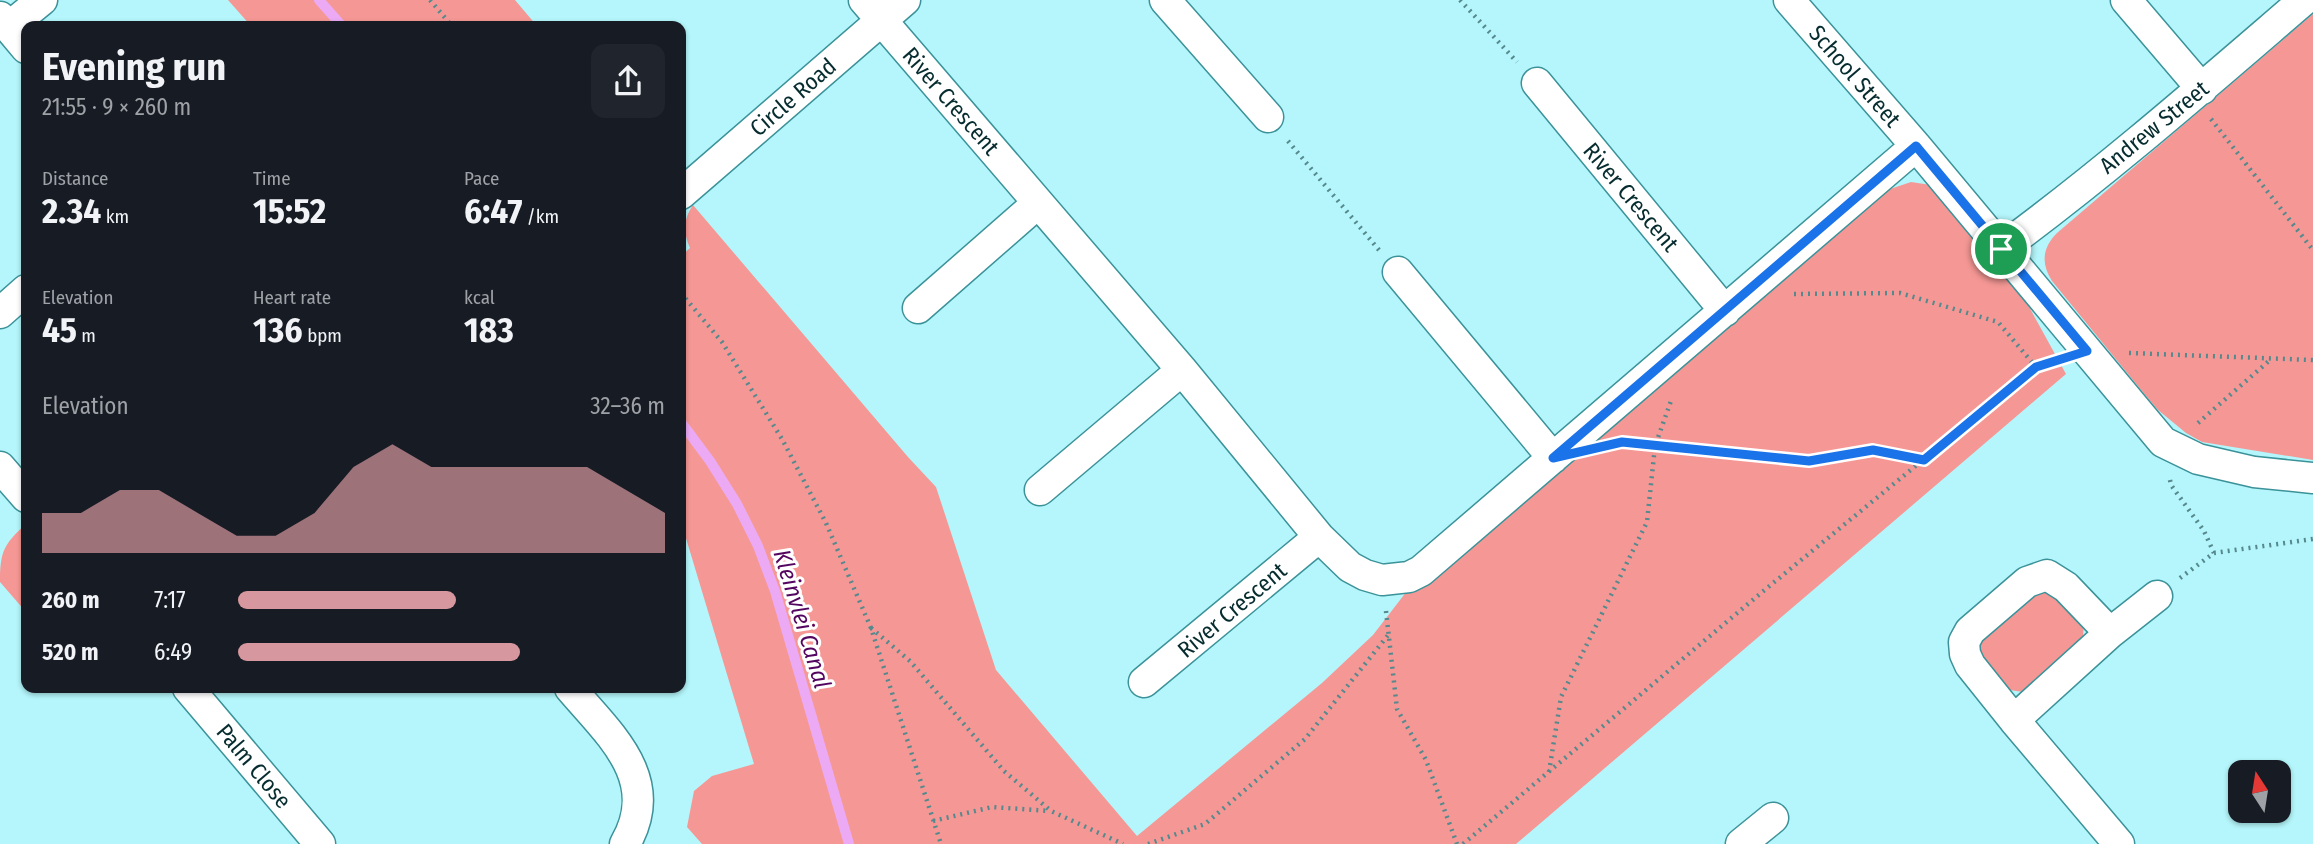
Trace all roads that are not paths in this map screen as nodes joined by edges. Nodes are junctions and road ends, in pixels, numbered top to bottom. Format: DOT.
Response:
graph roads {
  1 [pos="42,0"];
  2 [pos="905,0"];
  3 [pos="1165,0"];
  4 [pos="1789,0"];
  5 [pos="2126,0"];
  6 [pos="2304,0"];
  7 [pos="873,10"];
  8 [pos="22,21"];
  9 [pos="1537,83"];
  10 [pos="2202,89"];
  11 [pos="1268,117"];
  12 [pos="1916,146"];
  13 [pos="686,189"];
  14 [pos="1038,202"];
  15 [pos="2001,249"];
  16 [pos="1398,272"];
  17 [pos="21,294"];
  18 [pos="918,308"];
  19 [pos="1725,311"];
  20 [pos="0,313"];
  21 [pos="1182,370"];
  22 [pos="1553,458"];
  23 [pos="0,467"];
  24 [pos="2313,478"];
  25 [pos="1041,490"];
  26 [pos="21,491"];
  27 [pos="1319,537"];
  28 [pos="2157,596"];
  29 [pos="2110,633"];
  30 [pos="1144,682"];
  31 [pos="192,693"];
  32 [pos="574,693"];
  33 [pos="2014,720"];
  34 [pos="1773,818"];
  35 [pos="320,844"];
  36 [pos="625,844"];
  37 [pos="1741,844"];
  38 [pos="2119,844"];
  1 -- 8 [label="street"];
  2 -- 7 [label="street, Circle Road"];
  3 -- 11 [label="street"];
  4 -- 12 [label="street, School Street"];
  5 -- 10 [label="street"];
  6 -- 10 [label="street, Andrew Street"];
  7 -- 13 [label="street, Circle Road"];
  7 -- 14 [label="street, River Crescent"];
  9 -- 19 [label="street, River Crescent"];
  10 -- 15 [label="street, Andrew Street"];
  12 -- 15 [label="street, School Street"];
  12 -- 19 [label="street"];
  14 -- 18 [label="street"];
  14 -- 21 [label="street, River Crescent"];
  15 -- 24 [label="street, School Street"];
  16 -- 22 [label="street"];
  17 -- 20 [label="street"];
  19 -- 22 [label="street"];
  21 -- 25 [label="street"];
  21 -- 27 [label="street, River Crescent"];
  22 -- 27 [label="street, River Crescent"];
  23 -- 26 [label="street"];
  27 -- 30 [label="street, River Crescent"];
  28 -- 29 [label="street"];
  29 -- 33 [label="street"];
  29 -- 33 [label="street"];
  31 -- 35 [label="street, Palm Close"];
  32 -- 36 [label="street"];
  33 -- 38 [label="street"];
  34 -- 37 [label="street"];
}
